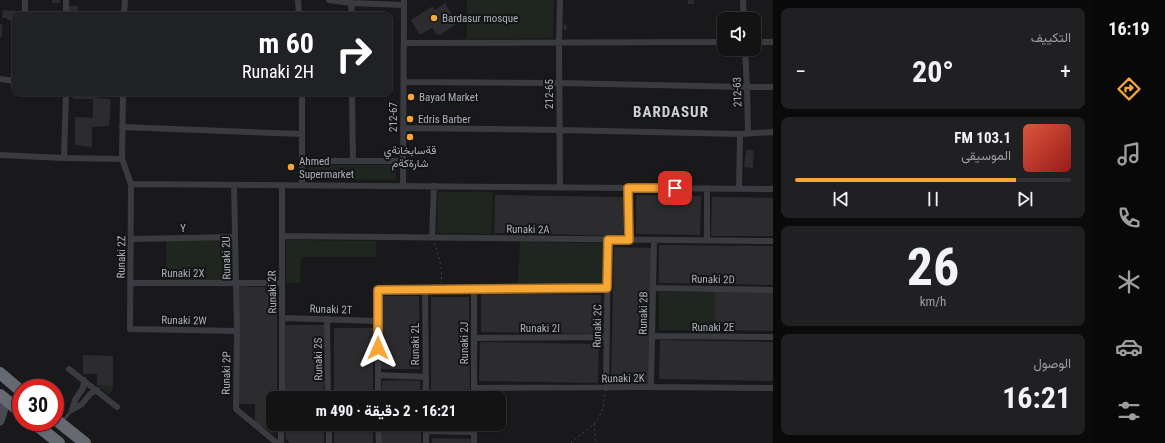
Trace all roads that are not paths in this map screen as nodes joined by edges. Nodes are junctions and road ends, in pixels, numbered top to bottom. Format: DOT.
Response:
graph roads {
  1 [pos="25,0"];
  2 [pos="66,0"];
  3 [pos="125,0"];
  4 [pos="298,0"];
  5 [pos="329,0"];
  6 [pos="560,0"];
  7 [pos="743,0"];
  8 [pos="351,2"];
  9 [pos="404,2"];
  10 [pos="25,12"];
  11 [pos="66,12"];
  12 [pos="124,12"];
  13 [pos="299,12"];
  14 [pos="352,12"];
  15 [pos="744,12"];
  16 [pos="404,42"];
  17 [pos="559,42"];
  18 [pos="717,42"];
  19 [pos="761,42"];
  20 [pos="773,42"];
  21 [pos="745,56"];
  22 [pos="0,79"];
  23 [pos="12,80"];
  24 [pos="404,82"];
  25 [pos="559,83"];
  26 [pos="747,87"];
  27 [pos="773,87"];
  28 [pos="66,96"];
  29 [pos="123,96"];
  30 [pos="302,96"];
  31 [pos="352,96"];
  32 [pos="122,127"];
  33 [pos="404,128"];
  34 [pos="559,130"];
  35 [pos="773,132"];
  36 [pos="302,134"];
  37 [pos="740,134"];
  38 [pos="748,134"];
  39 [pos="0,155"];
  40 [pos="64,158"];
  41 [pos="122,159"];
  42 [pos="302,161"];
  43 [pos="353,161"];
  44 [pos="403,161"];
  45 [pos="132,184"];
  46 [pos="234,185"];
  47 [pos="282,185"];
  48 [pos="302,185"];
  49 [pos="403,186"];
  50 [pos="434,186"];
  51 [pos="560,187"];
  52 [pos="628,188"];
  53 [pos="707,188"];
  54 [pos="738,189"];
  55 [pos="773,189"];
  56 [pos="282,236"];
  57 [pos="235,237"];
  58 [pos="432,238"];
  59 [pos="131,239"];
  60 [pos="608,240"];
  61 [pos="629,240"];
  62 [pos="654,240"];
  63 [pos="708,240"];
  64 [pos="773,241"];
  65 [pos="130,283"];
  66 [pos="236,283"];
  67 [pos="282,283"];
  68 [pos="607,288"];
  69 [pos="654,288"];
  70 [pos="425,289"];
  71 [pos="474,289"];
  72 [pos="773,290"];
  73 [pos="282,318"];
  74 [pos="327,319"];
  75 [pos="378,321"];
  76 [pos="130,329"];
  77 [pos="237,332"];
  78 [pos="653,336"];
  79 [pos="607,337"];
  80 [pos="773,337"];
  81 [pos="474,338"];
  82 [pos="69,369"];
  83 [pos="0,373"];
  84 [pos="378,375"];
  85 [pos="426,377"];
  86 [pos="84,380"];
  87 [pos="12,383"];
  88 [pos="652,387"];
  89 [pos="474,388"];
  90 [pos="606,388"];
  91 [pos="773,388"];
  92 [pos="97,390"];
  93 [pos="282,391"];
  94 [pos="328,391"];
  95 [pos="378,391"];
  96 [pos="426,391"];
  97 [pos="1,396"];
  98 [pos="12,405"];
  99 [pos="118,407"];
  100 [pos="72,410"];
  101 [pos="12,414"];
  102 [pos="64,417"];
  103 [pos="1,421"];
  104 [pos="64,427"];
  105 [pos="44,431"];
  106 [pos="281,431"];
  107 [pos="329,431"];
  108 [pos="378,431"];
  109 [pos="426,431"];
  110 [pos="464,431"];
  111 [pos="474,432"];
  112 [pos="58,443"];
  113 [pos="85,443"];
  114 [pos="277,443"];
  115 [pos="281,443"];
  116 [pos="329,443"];
  117 [pos="379,443"];
  118 [pos="426,443"];
  119 [pos="474,443"];
  1 -- 10 [label="street"];
  2 -- 11 [label="street"];
  3 -- 12 [label="street"];
  4 -- 13 [label="street"];
  5 -- 8 [label="street"];
  6 -- 17 [label="street, 212-65"];
  7 -- 15 [label="street"];
  8 -- 9 [label="street"];
  8 -- 14 [label="street"];
  9 -- 16 [label="street, 212-67"];
  16 -- 17 [label="street"];
  16 -- 24 [label="street, 212-67"];
  17 -- 18 [label="street"];
  17 -- 25 [label="street, 212-65"];
  19 -- 20 [label="street"];
  21 -- 26 [label="street, 212-63"];
  22 -- 23 [label="street"];
  24 -- 25 [label="street"];
  24 -- 33 [label="street, 212-67"];
  25 -- 26 [label="street"];
  25 -- 34 [label="street, 212-65"];
  26 -- 27 [label="street"];
  26 -- 38 [label="street, 212-63"];
  28 -- 40 [label="street"];
  29 -- 32 [label="street"];
  30 -- 36 [label="street"];
  31 -- 43 [label="street"];
  32 -- 36 [label="street"];
  32 -- 41 [label="street"];
  33 -- 34 [label="street"];
  33 -- 44 [label="street, 212-67"];
  34 -- 37 [label="street"];
  34 -- 51 [label="street, 212-65"];
  35 -- 38 [label="street"];
  36 -- 42 [label="street"];
  37 -- 38 [label="street"];
  37 -- 54 [label="street"];
  39 -- 40 [label="street"];
  40 -- 41 [label="street"];
  41 -- 45 [label="street"];
  42 -- 43 [label="street"];
  42 -- 48 [label="street"];
  43 -- 44 [label="street"];
  44 -- 49 [label="street, 212-67"];
  45 -- 46 [label="street"];
  45 -- 59 [label="street, Runaki 2Z"];
  46 -- 47 [label="street"];
  46 -- 57 [label="street, Runaki 2U"];
  47 -- 48 [label="street"];
  47 -- 56 [label="street, Runaki 2R"];
  48 -- 49 [label="street"];
  49 -- 50 [label="street"];
  50 -- 51 [label="street"];
  50 -- 58 [label="street"];
  51 -- 52 [label="street"];
  52 -- 53 [label="street"];
  52 -- 61 [label="street"];
  53 -- 54 [label="street"];
  53 -- 63 [label="street"];
  54 -- 55 [label="street"];
  56 -- 58 [label="street, Runaki 2A"];
  56 -- 67 [label="street, Runaki 2R"];
  57 -- 59 [label="street, Y"];
  57 -- 66 [label="street, Runaki 2U"];
  58 -- 60 [label="street, Runaki 2A"];
  59 -- 65 [label="street, Runaki 2Z"];
  60 -- 61 [label="street, Runaki 2A"];
  60 -- 68 [label="street, Runaki 2C"];
  61 -- 62 [label="street, Runaki 2A"];
  62 -- 63 [label="street, Runaki 2A"];
  62 -- 69 [label="street, Runaki 2B"];
  63 -- 64 [label="street, Runaki 2A"];
  65 -- 66 [label="street, Runaki 2X"];
  65 -- 76 [label="street, Runaki 2Z"];
  66 -- 67 [label="street, Runaki 2X"];
  66 -- 77 [label="street, Runaki 2U"];
  67 -- 73 [label="street, Runaki 2R"];
  68 -- 71 [label="street"];
  68 -- 79 [label="street, Runaki 2C"];
  69 -- 72 [label="street, Runaki 2D"];
  69 -- 78 [label="street, Runaki 2B"];
  70 -- 71 [label="street"];
  70 -- 75 [label="street"];
  70 -- 85 [label="street, Runaki 2L"];
  71 -- 81 [label="street, Runaki 2J"];
  73 -- 74 [label="street, Runaki 2T"];
  73 -- 93 [label="street, Runaki 2R"];
  74 -- 75 [label="street, Runaki 2T"];
  74 -- 94 [label="street, Runaki 2S"];
  75 -- 84 [label="street"];
  76 -- 77 [label="street, Runaki 2W"];
  77 -- 114 [label="street, Runaki 2P"];
  78 -- 80 [label="street, Runaki 2E"];
  78 -- 88 [label="street, Runaki 2B"];
  79 -- 81 [label="street, Runaki 2I"];
  79 -- 90 [label="street, Runaki 2C"];
  81 -- 89 [label="street, Runaki 2J"];
  82 -- 86 [label="street"];
  83 -- 87 [label="highway"];
  84 -- 85 [label="street"];
  84 -- 95 [label="street"];
  85 -- 96 [label="street, Runaki 2L"];
  86 -- 92 [label="street"];
  86 -- 100 [label="street"];
  88 -- 90 [label="street, Runaki 2K"];
  88 -- 91 [label="street, Runaki 2K"];
  89 -- 90 [label="street, Runaki 2K"];
  92 -- 99 [label="street"];
  92 -- 100 [label="street"];
  97 -- 98 [label="highway"];
  97 -- 103 [label="street"];
  100 -- 102 [label="lane"];
  101 -- 103 [label="street"];
  104 -- 113 [label="highway"];
  105 -- 112 [label="highway"];
  106 -- 115 [label="street"];
  107 -- 116 [label="street"];
  108 -- 117 [label="street"];
  109 -- 118 [label="street"];
  110 -- 111 [label="street"];
  111 -- 119 [label="street"];
}
